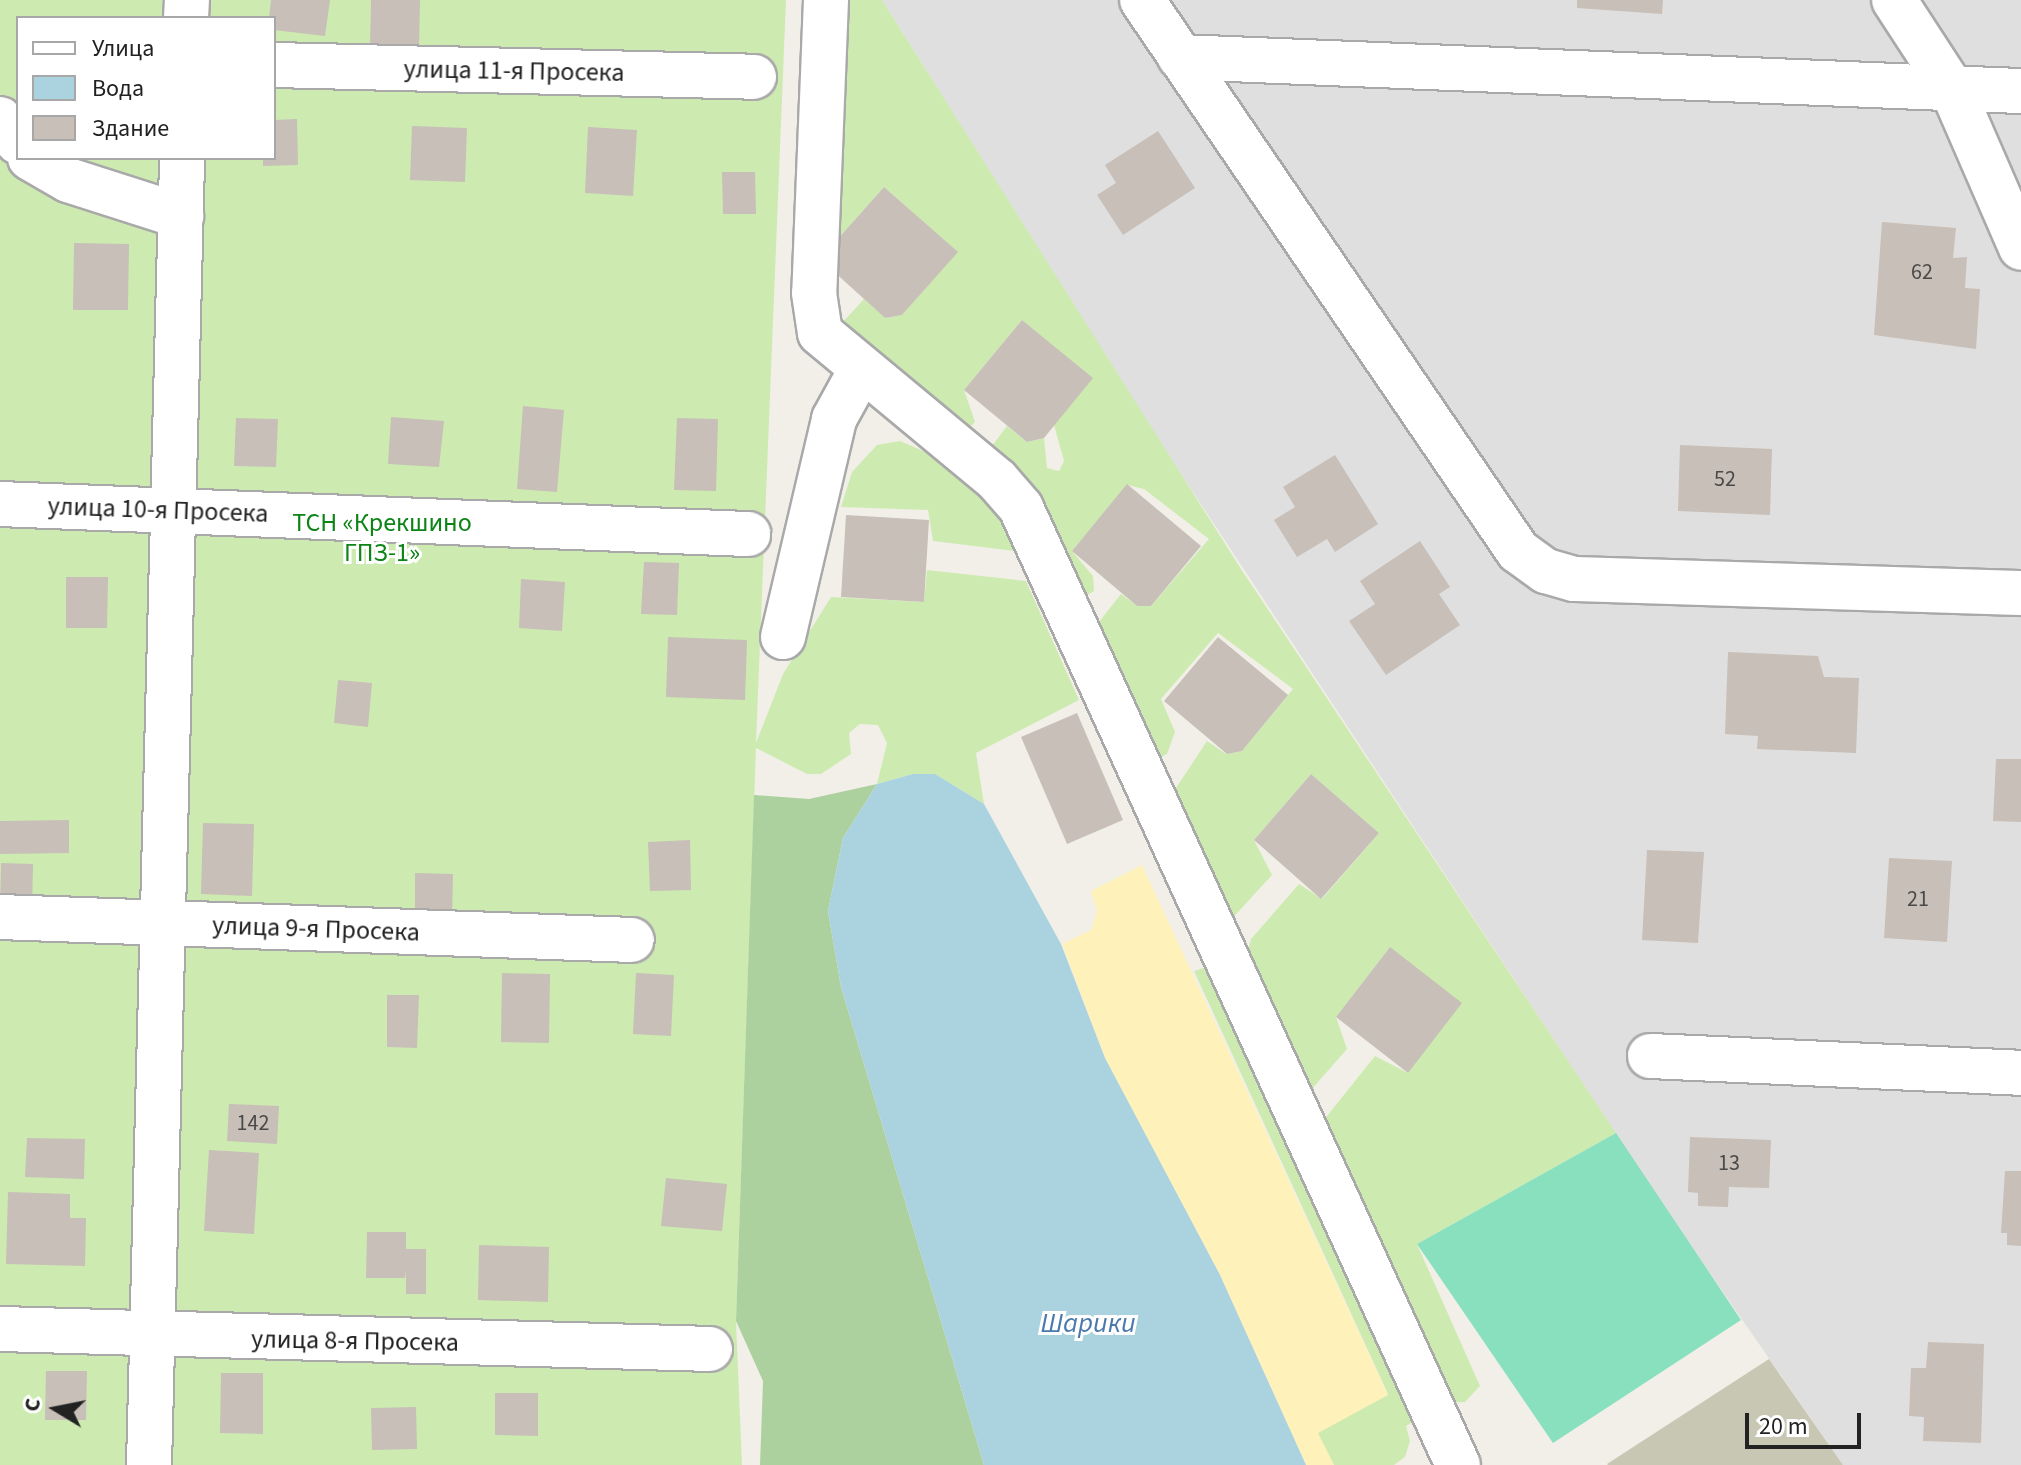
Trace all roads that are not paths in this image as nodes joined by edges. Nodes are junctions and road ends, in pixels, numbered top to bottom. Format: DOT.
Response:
graph roads {
  1 [pos="826,0"];
  2 [pos="1142,0"];
  3 [pos="1894,0"];
  4 [pos="1180,57"];
  5 [pos="276,65"];
  6 [pos="754,77"];
  7 [pos="1952,89"];
  8 [pos="2021,91"];
  9 [pos="0,119"];
  10 [pos="16,139"];
  11 [pos="33,160"];
  12 [pos="182,160"];
  13 [pos="181,216"];
  14 [pos="2021,248"];
  15 [pos="862,368"];
  16 [pos="0,504"];
  17 [pos="174,511"];
  18 [pos="748,534"];
  19 [pos="2021,593"];
  20 [pos="783,637"];
  21 [pos="0,917"];
  22 [pos="163,924"];
  23 [pos="632,940"];
  24 [pos="1650,1056"];
  25 [pos="2021,1073"];
  26 [pos="0,1329"];
  27 [pos="153,1337"];
  28 [pos="710,1349"];
  29 [pos="149,1465"];
  30 [pos="1458,1465"];
  1 -- 15 [label="street"];
  2 -- 4 [label="street"];
  3 -- 7 [label="street"];
  4 -- 7 [label="street"];
  4 -- 19 [label="street"];
  5 -- 6 [label="street, улица 11-я Просека"];
  7 -- 8 [label="street"];
  7 -- 14 [label="street"];
  9 -- 10 [label="street"];
  11 -- 13 [label="street"];
  12 -- 13 [label="street"];
  13 -- 17 [label="street"];
  15 -- 20 [label="street"];
  15 -- 30 [label="street"];
  16 -- 17 [label="street, улица 10-я Просека"];
  17 -- 18 [label="street, улица 10-я Просека"];
  17 -- 22 [label="street"];
  21 -- 22 [label="street, улица 9-я Просека"];
  22 -- 23 [label="street, улица 9-я Просека"];
  22 -- 27 [label="street"];
  24 -- 25 [label="street"];
  26 -- 27 [label="street, улица 8-я Просека"];
  27 -- 28 [label="street, улица 8-я Просека"];
  27 -- 29 [label="street"];
}
